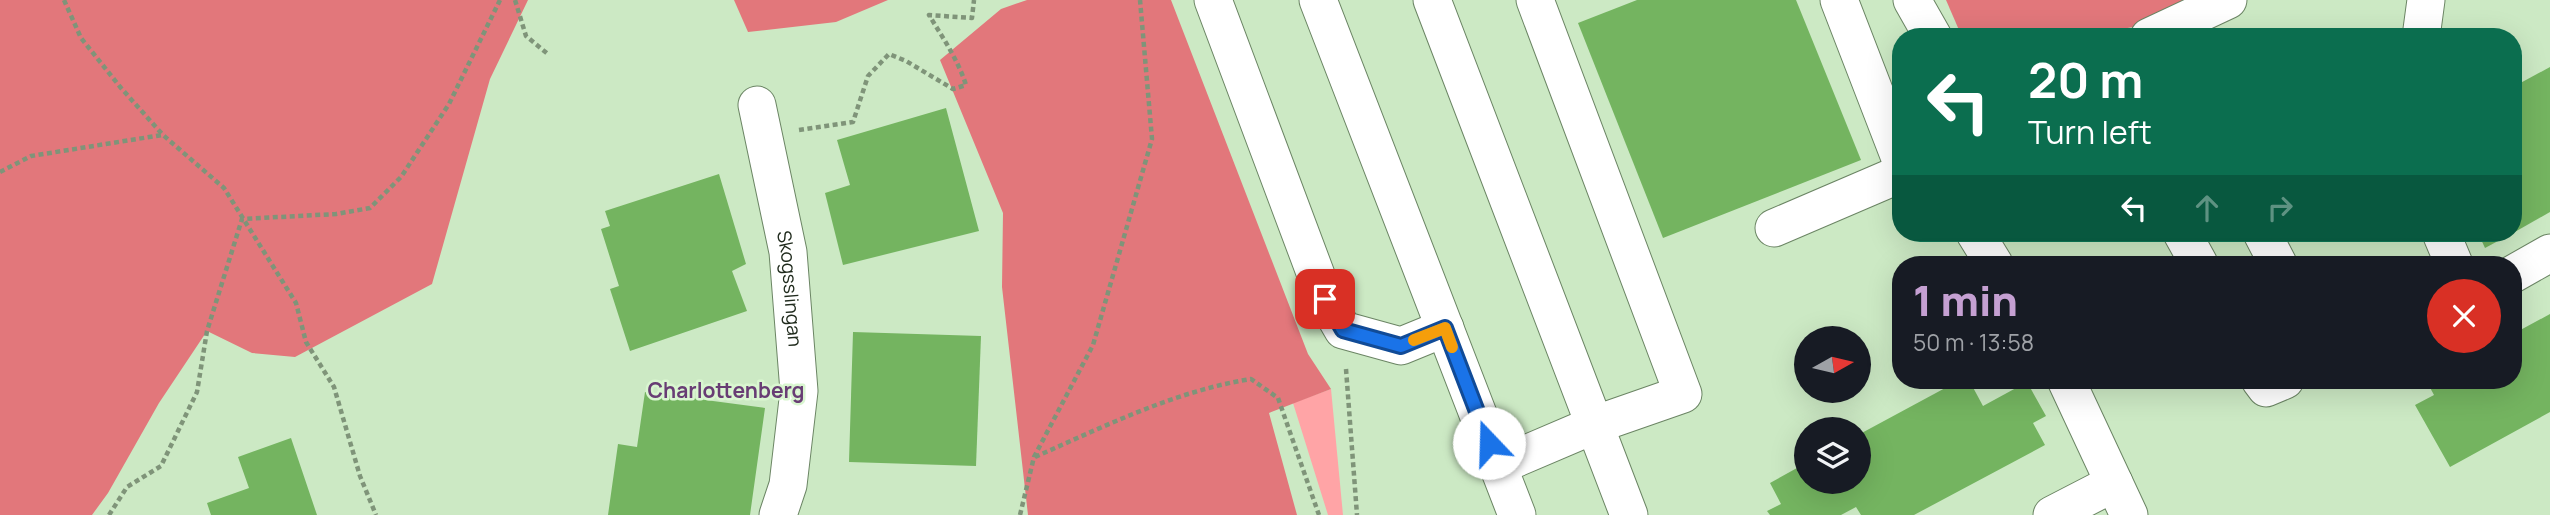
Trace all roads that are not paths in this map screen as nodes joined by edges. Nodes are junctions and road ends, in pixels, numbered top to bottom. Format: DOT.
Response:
graph roads {
  1 [pos="1213,0"];
  2 [pos="1318,0"];
  3 [pos="1432,0"];
  4 [pos="1535,0"];
  5 [pos="1839,0"];
  6 [pos="1912,0"];
  7 [pos="2228,0"];
  8 [pos="2426,0"];
  9 [pos="1928,28"];
  10 [pos="2170,28"];
  11 [pos="2422,28"];
  12 [pos="760,120"];
  13 [pos="1892,137"];
  14 [pos="1892,177"];
  15 [pos="1774,228"];
  16 [pos="2550,253"];
  17 [pos="2522,269"];
  18 [pos="1445,328"];
  19 [pos="2070,389"];
  20 [pos="1594,425"];
  21 [pos="1498,466"];
  22 [pos="2122,499"];
  23 [pos="778,515"];
  24 [pos="1517,515"];
  25 [pos="1629,515"];
  26 [pos="2052,515"];
  1 -- 18 [label="street"];
  2 -- 18 [label="street"];
  3 -- 20 [label="street"];
  4 -- 20 [label="street"];
  5 -- 13 [label="street"];
  6 -- 9 [label="street"];
  7 -- 10 [label="street"];
  8 -- 11 [label="street"];
  12 -- 23 [label="street, Skogsslingan"];
  14 -- 15 [label="street"];
  16 -- 17 [label="street"];
  18 -- 21 [label="street"];
  19 -- 22 [label="street"];
  20 -- 21 [label="street"];
  20 -- 25 [label="street"];
  21 -- 24 [label="street"];
  22 -- 26 [label="street"];
}
